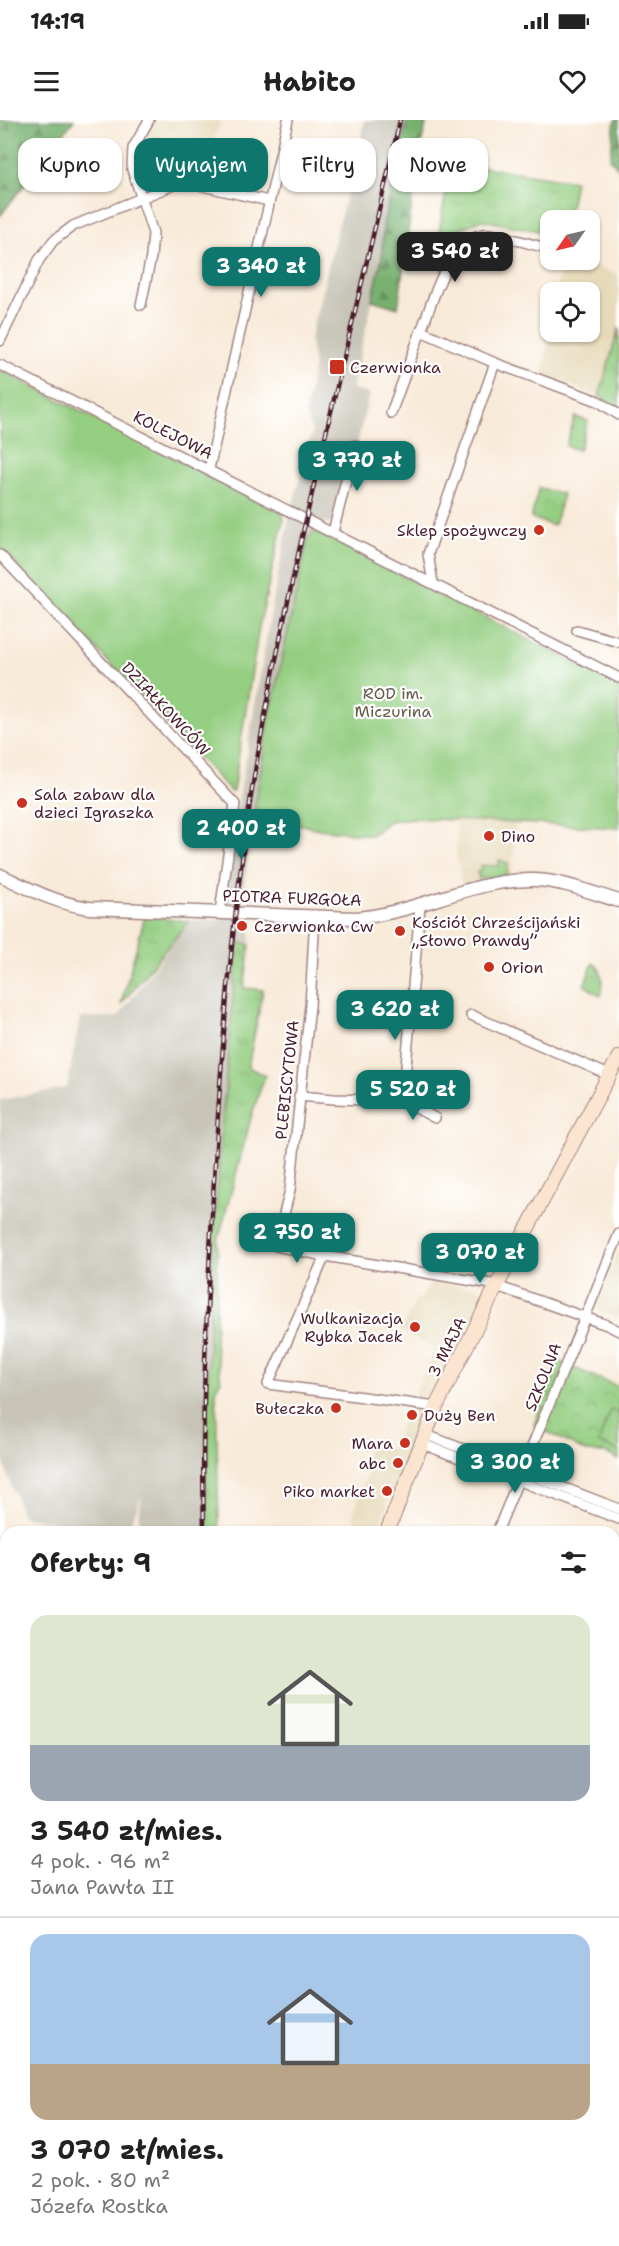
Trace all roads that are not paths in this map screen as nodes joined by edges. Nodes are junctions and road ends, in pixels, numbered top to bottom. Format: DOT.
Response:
graph roads {
  1 [pos="149,120"];
  2 [pos="288,120"];
  3 [pos="141,198"];
  4 [pos="269,201"];
  5 [pos="540,247"];
  6 [pos="141,305"];
  7 [pos="421,331"];
  8 [pos="0,341"];
  9 [pos="495,363"];
  10 [pos="0,364"];
  11 [pos="391,413"];
  12 [pos="619,415"];
  13 [pos="356,445"];
  14 [pos="209,469"];
  15 [pos="333,532"];
  16 [pos="0,555"];
  17 [pos="433,583"];
  18 [pos="577,630"];
  19 [pos="619,642"];
  20 [pos="619,678"];
  21 [pos="0,875"];
  22 [pos="619,901"];
  23 [pos="420,906"];
  24 [pos="220,912"];
  25 [pos="315,915"];
  26 [pos="471,1015"];
  27 [pos="619,1059"];
  28 [pos="609,1075"];
  29 [pos="299,1096"];
  30 [pos="403,1101"];
  31 [pos="435,1118"];
  32 [pos="619,1234"];
  33 [pos="325,1256"];
  34 [pos="497,1285"];
  35 [pos="584,1318"];
  36 [pos="619,1331"];
  37 [pos="435,1407"];
  38 [pos="422,1438"];
  39 [pos="520,1476"];
  40 [pos="619,1509"];
  41 [pos="619,1519"];
  42 [pos="389,1526"];
  43 [pos="499,1526"];
  1 -- 3 [label="street"];
  2 -- 4 [label="street"];
  3 -- 4 [label="street"];
  3 -- 6 [label="street"];
  3 -- 8 [label="street"];
  4 -- 14 [label="street"];
  5 -- 7 [label="street"];
  7 -- 9 [label="street"];
  7 -- 11 [label="street"];
  9 -- 12 [label="street"];
  9 -- 17 [label="street"];
  10 -- 14 [label="street, KOLEJOWA"];
  13 -- 15 [label="street"];
  14 -- 15 [label="street, KOLEJOWA"];
  15 -- 17 [label="street, KOLEJOWA"];
  16 -- 24 [label="street, DZIAŁKOWCÓW"];
  17 -- 20 [label="street, KOLEJOWA"];
  18 -- 19 [label="street"];
  21 -- 24 [label="street, PIOTRA FURGOŁA"];
  22 -- 23 [label="street, PIOTRA FURGOŁA"];
  23 -- 25 [label="street, PIOTRA FURGOŁA"];
  23 -- 30 [label="street"];
  24 -- 25 [label="street, PIOTRA FURGOŁA"];
  25 -- 29 [label="street, PLEBISCYTOWA"];
  26 -- 28 [label="street"];
  27 -- 28 [label="main road, 3 MAJA"];
  28 -- 34 [label="main road, 3 MAJA"];
  29 -- 30 [label="street"];
  29 -- 33 [label="street, PLEBISCYTOWA"];
  30 -- 31 [label="street"];
  32 -- 35 [label="street, SZKOLNA"];
  33 -- 34 [label="street"];
  33 -- 37 [label="street"];
  34 -- 35 [label="street"];
  34 -- 37 [label="main road, 3 MAJA"];
  35 -- 36 [label="street"];
  35 -- 39 [label="street, SZKOLNA"];
  37 -- 38 [label="main road, 3 MAJA"];
  38 -- 39 [label="street"];
  38 -- 42 [label="main road, 3 MAJA"];
  39 -- 40 [label="street"];
  39 -- 41 [label="street"];
  39 -- 43 [label="street, SZKOLNA"];
}
